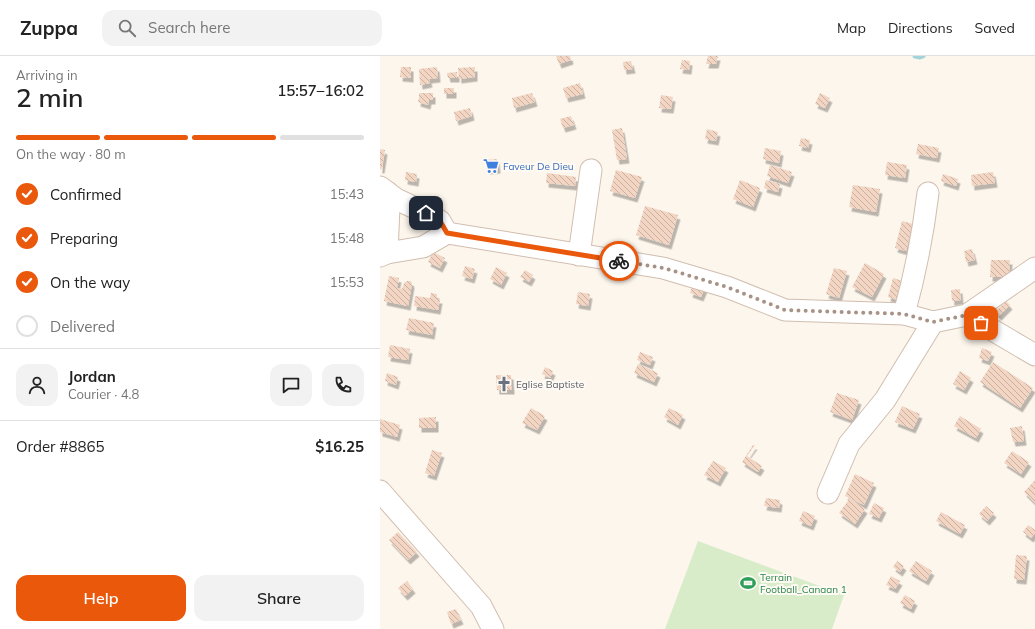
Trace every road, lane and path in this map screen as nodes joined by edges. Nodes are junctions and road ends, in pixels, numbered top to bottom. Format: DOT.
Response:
graph roads {
  1 [pos="591,170"];
  2 [pos="383,189"];
  3 [pos="928,193"];
  4 [pos="447,233"];
  5 [pos="384,255"];
  6 [pos="579,255"];
  7 [pos="1035,268"];
  8 [pos="904,314"];
  9 [pos="967,315"];
  10 [pos="933,322"];
  11 [pos="1035,355"];
  12 [pos="380,491"];
  13 [pos="828,493"];
  14 [pos="493,629"];
  1 -- 6 [label="street"];
  2 -- 4 [label="street"];
  2 -- 5 [label="street"];
  3 -- 8 [label="street"];
  4 -- 5 [label="street"];
  4 -- 6 [label="street"];
  6 -- 8 [label="street"];
  7 -- 9 [label="street"];
  8 -- 10 [label="street"];
  9 -- 10 [label="street"];
  9 -- 11 [label="street"];
  10 -- 13 [label="street"];
  12 -- 14 [label="street"];
}
